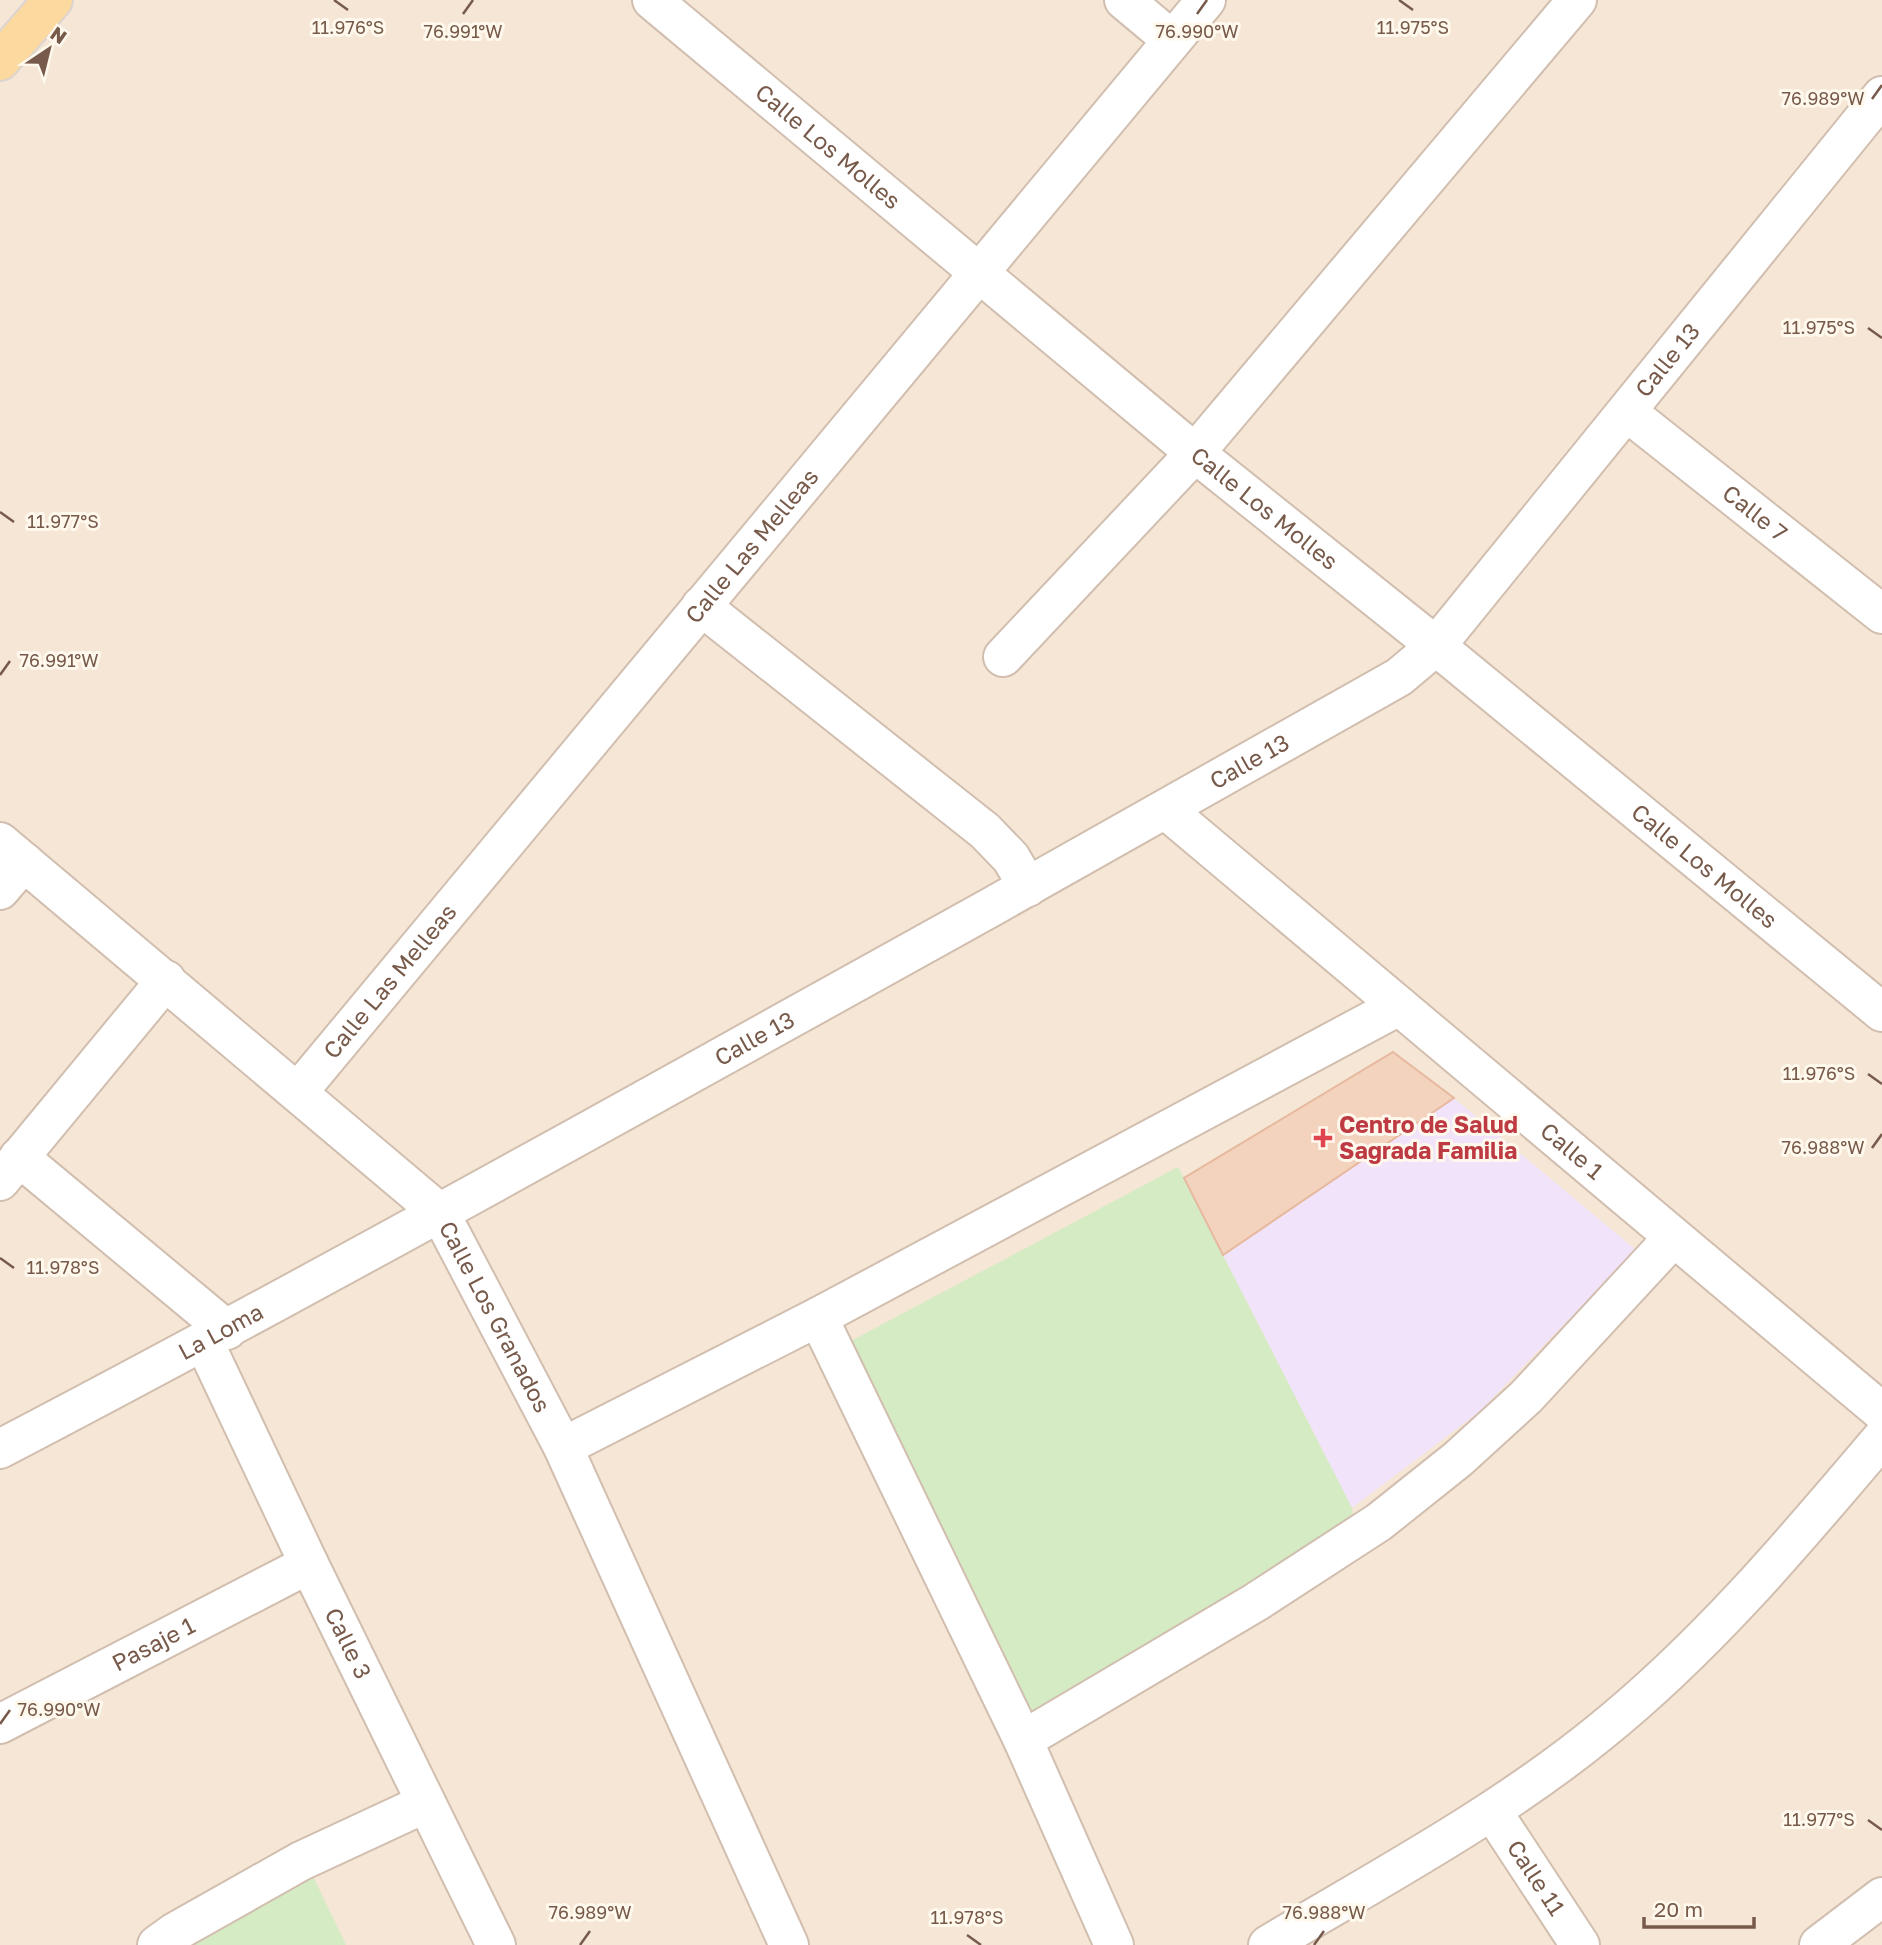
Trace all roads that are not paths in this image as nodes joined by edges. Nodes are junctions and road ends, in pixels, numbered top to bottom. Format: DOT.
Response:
graph roads {
  1 [pos="52,0"];
  2 [pos="652,0"];
  3 [pos="1124,0"];
  4 [pos="1206,0"];
  5 [pos="1577,0"];
  6 [pos="1172,40"];
  7 [pos="0,61"];
  8 [pos="1882,96"];
  9 [pos="980,273"];
  10 [pos="1627,412"];
  11 [pos="1195,453"];
  12 [pos="701,606"];
  13 [pos="1879,606"];
  14 [pos="1436,646"];
  15 [pos="1003,657"];
  16 [pos="1166,810"];
  17 [pos="8,864"];
  18 [pos="1028,887"];
  19 [pos="166,981"];
  20 [pos="1399,1006"];
  21 [pos="1882,1012"];
  22 [pos="298,1092"];
  23 [pos="10,1169"];
  24 [pos="440,1213"];
  25 [pos="1673,1238"];
  26 [pos="818,1317"];
  27 [pos="216,1336"];
  28 [pos="1882,1412"];
  29 [pos="1882,1438"];
  30 [pos="563,1447"];
  31 [pos="0,1449"];
  32 [pos="309,1564"];
  33 [pos="0,1724"];
  34 [pos="1023,1740"];
  35 [pos="426,1803"];
  36 [pos="1492,1811"];
  37 [pos="1882,1897"];
  38 [pos="785,1944"];
  39 [pos="157,1945"];
  40 [pos="496,1945"];
  41 [pos="1114,1945"];
  42 [pos="1268,1945"];
  43 [pos="1580,1945"];
  44 [pos="1819,1945"];
  1 -- 7 [label="main road"];
  2 -- 9 [label="street, Calle Los Molles"];
  3 -- 6 [label="street"];
  4 -- 6 [label="street, Calle Las Melleas"];
  5 -- 11 [label="street"];
  6 -- 9 [label="street, Calle Las Melleas"];
  8 -- 10 [label="street, Calle 13"];
  9 -- 11 [label="street, Calle Los Molles"];
  9 -- 12 [label="street, Calle Las Melleas"];
  10 -- 13 [label="street, Calle 7"];
  10 -- 14 [label="street, Calle 13"];
  11 -- 14 [label="street, Calle Los Molles"];
  11 -- 15 [label="street"];
  12 -- 18 [label="street"];
  12 -- 22 [label="street, Calle Las Melleas"];
  14 -- 16 [label="street, Calle 13"];
  14 -- 21 [label="street, Calle Los Molles"];
  16 -- 18 [label="street, Calle 13"];
  16 -- 20 [label="street, Calle 1"];
  17 -- 19 [label="street, Calle Los Granados"];
  18 -- 24 [label="street, Calle 13"];
  19 -- 22 [label="street, Calle Los Granados"];
  19 -- 23 [label="street"];
  20 -- 25 [label="street, Calle 1"];
  20 -- 26 [label="street"];
  22 -- 24 [label="street, Calle Los Granados"];
  23 -- 27 [label="street"];
  24 -- 27 [label="street, La Loma"];
  24 -- 30 [label="street, Calle Los Granados"];
  25 -- 28 [label="street, Calle 1"];
  25 -- 34 [label="street"];
  26 -- 30 [label="street"];
  26 -- 34 [label="street"];
  27 -- 31 [label="street, La Loma"];
  27 -- 32 [label="street, Calle 3"];
  29 -- 36 [label="street"];
  30 -- 38 [label="street, Calle Los Granados"];
  32 -- 33 [label="street, Pasaje 1"];
  32 -- 35 [label="street, Calle 3"];
  34 -- 41 [label="street"];
  35 -- 39 [label="street"];
  35 -- 40 [label="street, Calle 3"];
  36 -- 42 [label="street"];
  36 -- 43 [label="street, Calle 11"];
  37 -- 44 [label="street"];
}
